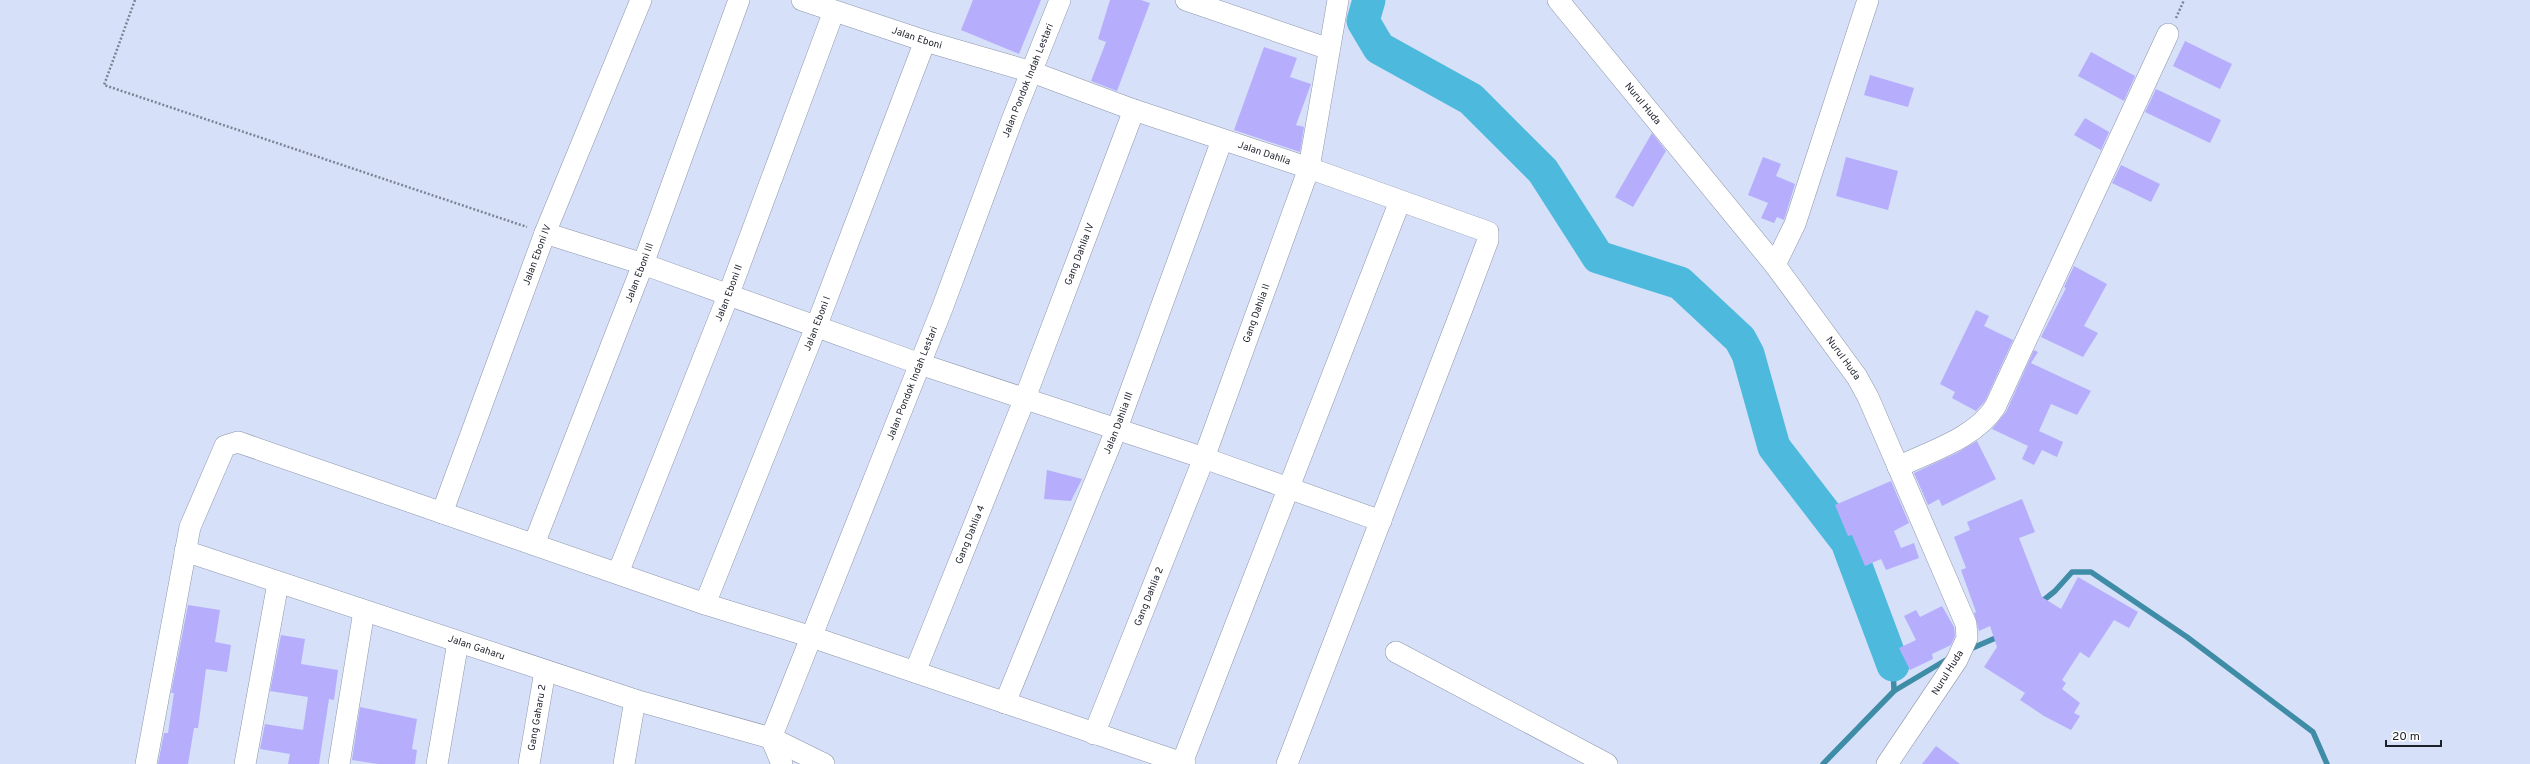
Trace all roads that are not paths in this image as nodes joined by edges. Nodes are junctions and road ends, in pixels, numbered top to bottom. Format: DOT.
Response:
graph roads {
  1 [pos="641,0"];
  2 [pos="739,0"];
  3 [pos="802,0"];
  4 [pos="1060,0"];
  5 [pos="1338,0"];
  6 [pos="1558,0"];
  7 [pos="1868,0"];
  8 [pos="1195,2"];
  9 [pos="834,12"];
  10 [pos="2168,34"];
  11 [pos="925,41"];
  12 [pos="1329,49"];
  13 [pos="1032,72"];
  14 [pos="1134,110"];
  15 [pos="1222,140"];
  16 [pos="1309,168"];
  17 [pos="1400,201"];
  18 [pos="545,233"];
  19 [pos="643,264"];
  20 [pos="1775,265"];
  21 [pos="728,296"];
  22 [pos="816,327"];
  23 [pos="920,364"];
  24 [pos="1025,398"];
  25 [pos="1117,428"];
  26 [pos="1204,458"];
  27 [pos="1898,467"];
  28 [pos="1288,489"];
  29 [pos="442,513"];
  30 [pos="1381,521"];
  31 [pos="534,544"];
  32 [pos="185,551"];
  33 [pos="618,573"];
  34 [pos="278,583"];
  35 [pos="705,604"];
  36 [pos="364,611"];
  37 [pos="812,637"];
  38 [pos="458,642"];
  39 [pos="1396,652"];
  40 [pos="545,671"];
  41 [pos="915,672"];
  42 [pos="635,700"];
  43 [pos="1005,703"];
  44 [pos="1094,734"];
  45 [pos="771,738"];
  46 [pos="1183,763"];
  47 [pos="146,764"];
  48 [pos="246,764"];
  49 [pos="339,764"];
  50 [pos="436,764"];
  51 [pos="529,764"];
  52 [pos="624,764"];
  53 [pos="782,764"];
  54 [pos="824,764"];
  55 [pos="1287,764"];
  56 [pos="1607,764"];
  57 [pos="1887,764"];
  1 -- 18 [label="street, Jalan Eboni IV"];
  2 -- 19 [label="street, Jalan Eboni III"];
  3 -- 9 [label="street, Jalan Eboni"];
  4 -- 13 [label="street, Jalan Pondok Indah Lestari"];
  5 -- 12 [label="street, Gang Dahlia II"];
  6 -- 20 [label="street, Nurul Huda"];
  7 -- 20 [label="street"];
  8 -- 12 [label="street"];
  9 -- 11 [label="street, Jalan Eboni"];
  9 -- 21 [label="street, Jalan Eboni II"];
  10 -- 27 [label="street"];
  11 -- 13 [label="street, Jalan Eboni"];
  11 -- 22 [label="street, Jalan Eboni I"];
  12 -- 16 [label="street, Gang Dahlia II"];
  13 -- 14 [label="street, Jalan Dahlia"];
  13 -- 23 [label="street, Jalan Pondok Indah Lestari"];
  14 -- 15 [label="street, Jalan Dahlia"];
  14 -- 24 [label="street, Gang Dahlia IV"];
  15 -- 16 [label="street, Jalan Dahlia"];
  15 -- 25 [label="street, Jalan Dahlia III"];
  16 -- 17 [label="street, Jalan Dahlia"];
  16 -- 26 [label="street, Gang Dahlia II"];
  17 -- 28 [label="street"];
  17 -- 30 [label="street, Jalan Dahlia"];
  18 -- 19 [label="street"];
  18 -- 29 [label="street, Jalan Eboni IV"];
  19 -- 21 [label="street"];
  19 -- 31 [label="street, Jalan Eboni III"];
  20 -- 27 [label="street, Nurul Huda"];
  21 -- 22 [label="street"];
  21 -- 33 [label="street, Jalan Eboni II"];
  22 -- 23 [label="street"];
  22 -- 35 [label="street, Jalan Eboni I"];
  23 -- 24 [label="street"];
  23 -- 37 [label="street, Jalan Pondok Indah Lestari"];
  24 -- 25 [label="street"];
  24 -- 41 [label="street, Gang Dahlia 4"];
  25 -- 26 [label="street"];
  25 -- 43 [label="street, Jalan Dahlia III"];
  26 -- 28 [label="street"];
  26 -- 44 [label="street, Gang Dahlia 2"];
  27 -- 57 [label="street, Nurul Huda"];
  28 -- 30 [label="street"];
  28 -- 46 [label="street"];
  29 -- 31 [label="street"];
  29 -- 32 [label="street"];
  30 -- 55 [label="street"];
  31 -- 33 [label="street"];
  32 -- 34 [label="street, Jalan Gaharu"];
  32 -- 47 [label="street"];
  33 -- 35 [label="street"];
  34 -- 36 [label="street, Jalan Gaharu"];
  34 -- 48 [label="street"];
  35 -- 37 [label="street"];
  36 -- 38 [label="street, Jalan Gaharu"];
  36 -- 49 [label="street"];
  37 -- 41 [label="street"];
  37 -- 45 [label="street, Jalan Pondok Indah Lestari"];
  38 -- 40 [label="street, Jalan Gaharu"];
  38 -- 50 [label="street"];
  39 -- 56 [label="street"];
  40 -- 42 [label="street, Jalan Gaharu"];
  40 -- 51 [label="street, Gang Gaharu 2"];
  41 -- 43 [label="street"];
  42 -- 45 [label="street, Jalan Gaharu"];
  42 -- 52 [label="street"];
  43 -- 44 [label="street"];
  44 -- 46 [label="street"];
  45 -- 53 [label="street"];
  45 -- 54 [label="street, Jalan Gaharu"];
}
